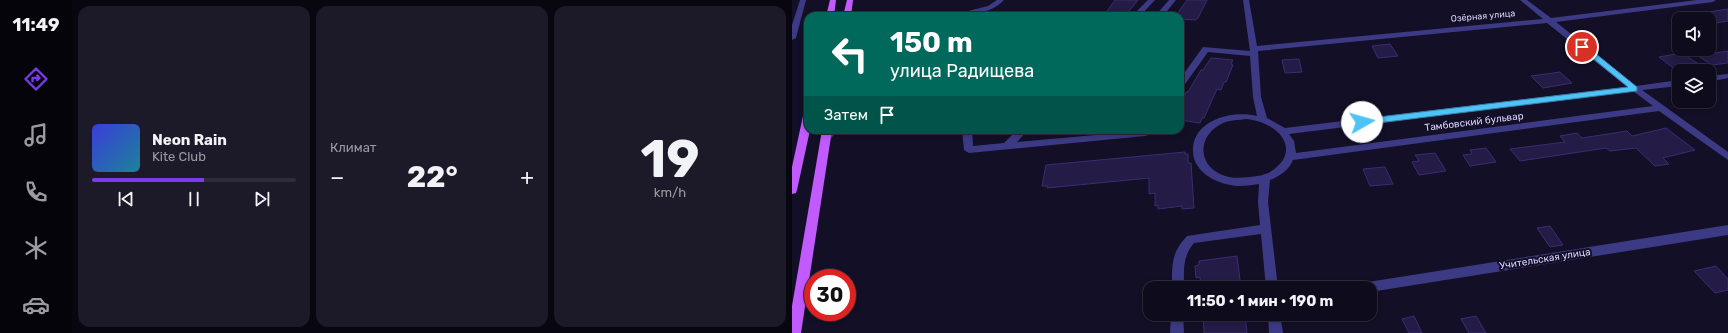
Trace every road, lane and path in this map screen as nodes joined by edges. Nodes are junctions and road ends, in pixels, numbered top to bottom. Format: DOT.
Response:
graph roads {
  1 [pos="803,0"];
  2 [pos="833,0"];
  3 [pos="850,0"];
  4 [pos="1001,0"];
  5 [pos="1152,0"];
  6 [pos="1173,0"];
  7 [pos="1246,0"];
  8 [pos="1523,0"];
  9 [pos="1713,0"];
  10 [pos="831,12"];
  11 [pos="848,12"];
  12 [pos="971,12"];
  13 [pos="1140,12"];
  14 [pos="1162,12"];
  15 [pos="1549,20"];
  16 [pos="792,38"];
  17 [pos="1255,51"];
  18 [pos="1728,76"];
  19 [pos="1716,78"];
  20 [pos="1184,79"];
  21 [pos="1672,84"];
  22 [pos="1635,89"];
  23 [pos="1661,108"];
  24 [pos="1262,118"];
  25 [pos="1285,131"];
  26 [pos="804,134"];
  27 [pos="827,134"];
  28 [pos="967,134"];
  29 [pos="1019,134"];
  30 [pos="1133,134"];
  31 [pos="1007,146"];
  32 [pos="1290,156"];
  33 [pos="1728,157"];
  34 [pos="1265,179"];
  35 [pos="792,190"];
  36 [pos="1266,229"];
  37 [pos="1728,230"];
  38 [pos="1178,281"];
  39 [pos="1271,281"];
  40 [pos="1377,286"];
  41 [pos="1177,321"];
  42 [pos="1275,321"];
  43 [pos="794,333"];
  44 [pos="1177,333"];
  45 [pos="1276,333"];
  1 -- 16 [label="street"];
  2 -- 10 [label="main road"];
  3 -- 11 [label="main road"];
  4 -- 12 [label="street"];
  5 -- 13 [label="street"];
  6 -- 14 [label="street"];
  7 -- 17 [label="street"];
  8 -- 15 [label="street"];
  9 -- 15 [label="street, Озёрная улица"];
  15 -- 17 [label="street, Озёрная улица"];
  15 -- 22 [label="street"];
  17 -- 20 [label="street, Озёрная улица"];
  17 -- 24 [label="street"];
  18 -- 19 [label="street"];
  21 -- 22 [label="street, Тамбовский бульвар"];
  22 -- 23 [label="street"];
  22 -- 25 [label="street, Тамбовский бульвар"];
  23 -- 32 [label="street, Тамбовский бульвар"];
  23 -- 33 [label="street"];
  24 -- 25 [label="street"];
  24 -- 34 [label="street"];
  25 -- 32 [label="street"];
  26 -- 35 [label="main road"];
  27 -- 43 [label="main road"];
  28 -- 31 [label="street"];
  29 -- 31 [label="street"];
  30 -- 31 [label="street"];
  32 -- 34 [label="street"];
  34 -- 36 [label="street"];
  36 -- 38 [label="street"];
  36 -- 39 [label="street"];
  37 -- 40 [label="street, Учительская улица"];
  41 -- 44 [label="street"];
  42 -- 45 [label="street"];
}
